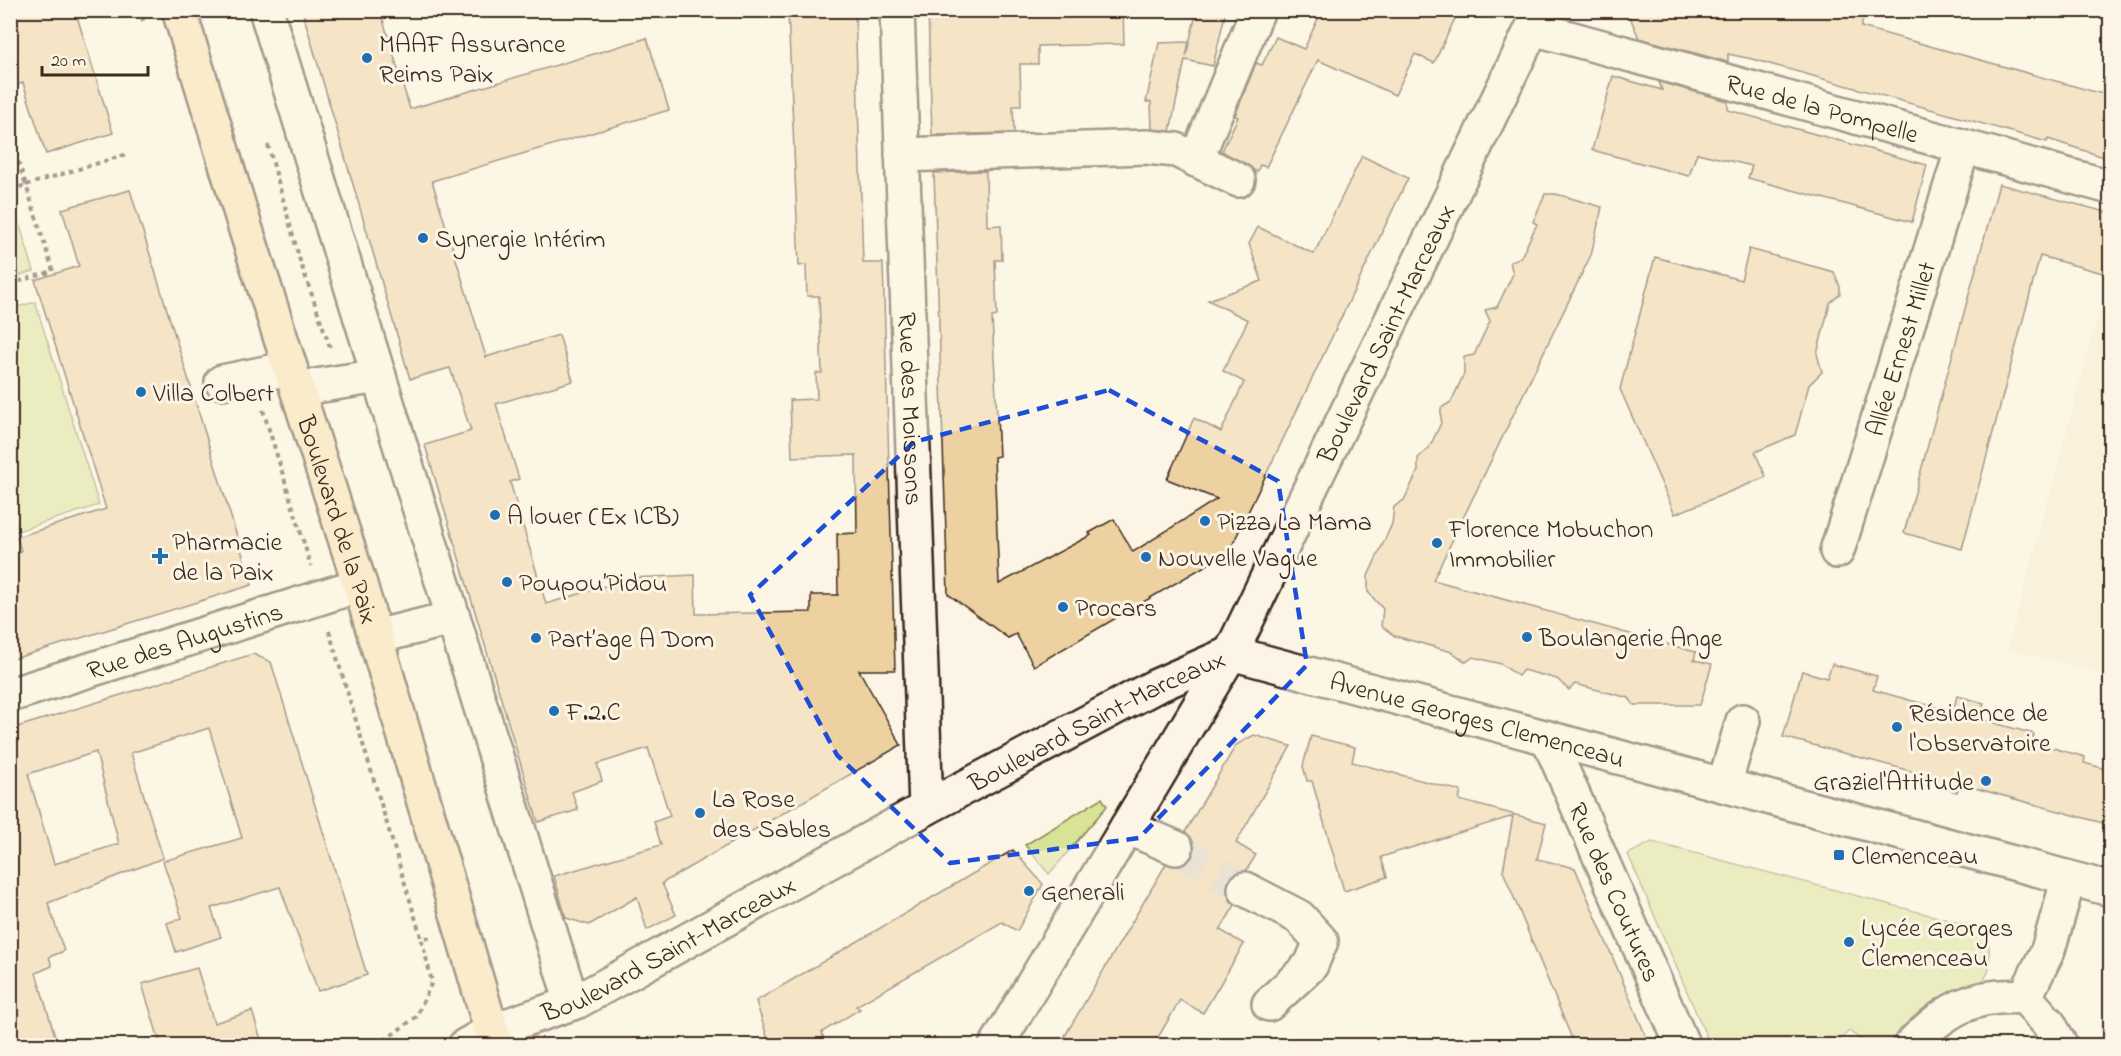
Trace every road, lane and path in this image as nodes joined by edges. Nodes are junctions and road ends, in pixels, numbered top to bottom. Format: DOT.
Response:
graph roads {
  1 [pos="180,10"];
  2 [pos="266,10"];
  3 [pos="897,10"];
  4 [pos="1258,10"];
  5 [pos="1537,19"];
  6 [pos="10,136"];
  7 [pos="1963,147"];
  8 [pos="128,154"];
  9 [pos="902,155"];
  10 [pos="1196,160"];
  11 [pos="1238,180"];
  12 [pos="26,185"];
  13 [pos="2110,187"];
  14 [pos="10,190"];
  15 [pos="10,284"];
  16 [pos="379,376"];
  17 [pos="294,379"];
  18 [pos="222,382"];
  19 [pos="1837,551"];
  20 [pos="360,585"];
  21 [pos="319,599"];
  22 [pos="453,618"];
  23 [pos="375,637"];
  24 [pos="1231,653"];
  25 [pos="10,695"];
  26 [pos="1743,721"];
  27 [pos="1548,738"];
  28 [pos="1724,785"];
  29 [pos="926,808"];
  30 [pos="1127,827"];
  31 [pos="1176,848"];
  32 [pos="2068,878"];
  33 [pos="1245,889"];
  34 [pos="2110,889"];
  35 [pos="421,937"];
  36 [pos="465,940"];
  37 [pos="2025,997"];
  38 [pos="572,1002"];
  39 [pos="1269,1004"];
  40 [pos="484,1041"];
  41 [pos="380,1044"];
  42 [pos="392,1046"];
  43 [pos="996,1046"];
  44 [pos="1683,1046"];
  45 [pos="1910,1046"];
  46 [pos="2061,1046"];
  1 -- 17 [label="main road, Boulevard de la Paix"];
  2 -- 16 [label="street"];
  3 -- 9 [label="street, Rue des Moissons"];
  4 -- 10 [label="street"];
  5 -- 7 [label="street, Rue de la Pompelle"];
  5 -- 24 [label="street, Boulevard Saint-Marceaux"];
  6 -- 12 [label="path"];
  7 -- 13 [label="street, Rue de la Pompelle"];
  7 -- 19 [label="street, Allée Ernest Millet"];
  8 -- 12 [label="path"];
  9 -- 10 [label="street"];
  9 -- 29 [label="street, Rue des Moissons"];
  10 -- 11 [label="street"];
  12 -- 14 [label="path"];
  12 -- 15 [label="path"];
  16 -- 17 [label="street"];
  16 -- 22 [label="street"];
  17 -- 18 [label="street"];
  17 -- 20 [label="main road, Boulevard de la Paix"];
  20 -- 21 [label="street, Rue des Augustins"];
  20 -- 23 [label="main road, Boulevard de la Paix"];
  21 -- 25 [label="street, Rue des Augustins"];
  21 -- 35 [label="path"];
  22 -- 23 [label="street"];
  22 -- 38 [label="street"];
  23 -- 36 [label="main road, Boulevard de la Paix"];
  24 -- 27 [label="street, Avenue Georges Clemenceau"];
  24 -- 29 [label="street, Boulevard Saint-Marceaux"];
  24 -- 30 [label="street"];
  26 -- 28 [label="street"];
  27 -- 28 [label="street, Avenue Georges Clemenceau"];
  27 -- 44 [label="street, Rue des Coutures"];
  28 -- 32 [label="street, Avenue Georges Clemenceau"];
  29 -- 38 [label="street, Boulevard Saint-Marceaux"];
  30 -- 31 [label="street"];
  30 -- 43 [label="street"];
  32 -- 34 [label="street, Avenue Georges Clemenceau"];
  32 -- 37 [label="street"];
  33 -- 39 [label="street"];
  35 -- 36 [label="path"];
  35 -- 41 [label="path"];
  36 -- 40 [label="main road, Boulevard de la Paix"];
  37 -- 45 [label="street"];
  37 -- 46 [label="street"];
  38 -- 40 [label="street, Boulevard Saint-Marceaux"];
  41 -- 42 [label="path"];
}
